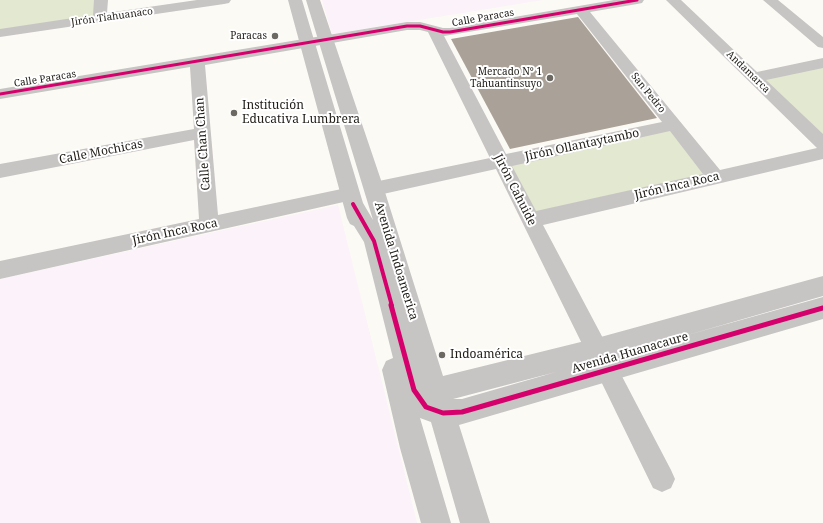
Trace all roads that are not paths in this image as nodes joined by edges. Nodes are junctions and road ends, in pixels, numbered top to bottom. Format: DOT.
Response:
graph roads {
  1 [pos="101,0"];
  2 [pos="224,0"];
  3 [pos="295,0"];
  4 [pos="313,0"];
  5 [pos="638,0"];
  6 [pos="673,0"];
  7 [pos="770,0"];
  8 [pos="193,2"];
  9 [pos="580,9"];
  10 [pos="100,18"];
  11 [pos="433,30"];
  12 [pos="0,33"];
  13 [pos="316,43"];
  14 [pos="823,44"];
  15 [pos="197,62"];
  16 [pos="823,63"];
  17 [pos="754,78"];
  18 [pos="0,94"];
  19 [pos="673,125"];
  20 [pos="202,133"];
  21 [pos="823,144"];
  22 [pos="823,153"];
  23 [pos="500,162"];
  24 [pos="0,171"];
  25 [pos="716,177"];
  26 [pos="374,189"];
  27 [pos="352,199"];
  28 [pos="530,220"];
  29 [pos="209,225"];
  30 [pos="0,270"];
  31 [pos="823,286"];
  32 [pos="823,308"];
  33 [pos="602,360"];
  34 [pos="439,401"];
  35 [pos="662,479"];
  36 [pos="436,523"];
  37 [pos="475,523"];
  1 -- 10 [label="street"];
  2 -- 8 [label="street, Jirón Tiahuanaco"];
  3 -- 13 [label="street, Avenida Indoamerica"];
  4 -- 13 [label="street, Avenida Indoamerica"];
  5 -- 9 [label="street, Calle Paracas"];
  6 -- 17 [label="street, Andamarca"];
  7 -- 14 [label="street"];
  8 -- 10 [label="street, Jirón Tiahuanaco"];
  9 -- 11 [label="street, Calle Paracas"];
  9 -- 19 [label="street, San Pedro"];
  10 -- 12 [label="street, Jirón Tiahuanaco"];
  11 -- 13 [label="street, Calle Paracas"];
  11 -- 23 [label="street, Jirón Cahuide"];
  13 -- 15 [label="street, Calle Paracas"];
  13 -- 26 [label="street, Avenida Indoamerica"];
  13 -- 27 [label="street, Avenida Indoamerica"];
  15 -- 18 [label="street, Calle Paracas"];
  15 -- 20 [label="street, Calle Chan Chan"];
  16 -- 17 [label="street"];
  17 -- 21 [label="street, Andamarca"];
  19 -- 23 [label="street, Jirón Ollantaytambo"];
  19 -- 25 [label="street, San Pedro"];
  20 -- 24 [label="street, Calle Mochicas"];
  20 -- 29 [label="street, Calle Chan Chan"];
  22 -- 25 [label="street, Jirón Inca Roca"];
  23 -- 26 [label="street, Jirón Ollantaytambo"];
  23 -- 28 [label="street, Jirón Cahuide"];
  25 -- 28 [label="street, Jirón Inca Roca"];
  26 -- 34 [label="street, Avenida Indoamerica"];
  27 -- 29 [label="street, Jirón Inca Roca"];
  27 -- 34 [label="street"];
  27 -- 36 [label="street, Avenida Indoamerica"];
  28 -- 33 [label="street, Jirón Cahuide"];
  29 -- 30 [label="street, Jirón Inca Roca"];
  31 -- 33 [label="street, Avenida Huanacaure"];
  32 -- 33 [label="street, Avenida Huanacaure"];
  33 -- 34 [label="street, Avenida Huanacaure"];
  33 -- 35 [label="street, Jirón Cahuide"];
  34 -- 37 [label="street, Avenida Indoamerica"];
}
